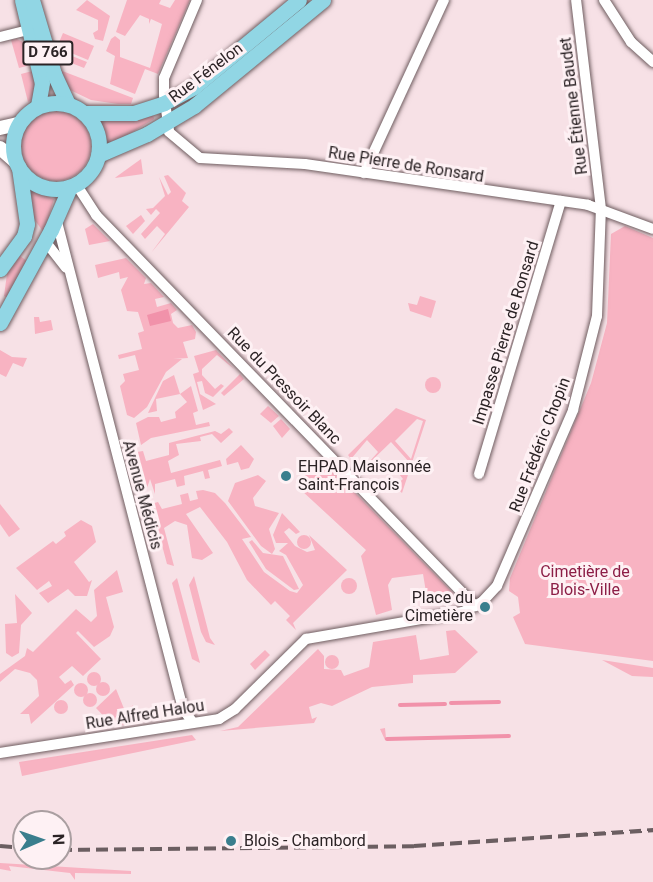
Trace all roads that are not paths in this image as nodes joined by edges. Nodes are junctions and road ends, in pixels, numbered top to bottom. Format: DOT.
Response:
graph roads {
  1 [pos="22,0"];
  2 [pos="32,0"];
  3 [pos="197,0"];
  4 [pos="299,0"];
  5 [pos="323,0"];
  6 [pos="444,0"];
  7 [pos="576,0"];
  8 [pos="604,0"];
  9 [pos="28,30"];
  10 [pos="0,37"];
  11 [pos="653,62"];
  12 [pos="164,103"];
  13 [pos="68,104"];
  14 [pos="38,106"];
  15 [pos="85,114"];
  16 [pos="18,124"];
  17 [pos="166,125"];
  18 [pos="0,128"];
  19 [pos="0,148"];
  20 [pos="98,155"];
  21 [pos="17,165"];
  22 [pos="364,173"];
  23 [pos="73,185"];
  24 [pos="561,201"];
  25 [pos="601,209"];
  26 [pos="56,218"];
  27 [pos="653,229"];
  28 [pos="45,241"];
  29 [pos="69,271"];
  30 [pos="0,273"];
  31 [pos="0,323"];
  32 [pos="479,474"];
  33 [pos="475,606"];
  34 [pos="193,723"];
  35 [pos="0,753"];
  1 -- 9 [label="main road, D 766"];
  2 -- 13 [label="main road, D 766"];
  3 -- 12 [label="street"];
  4 -- 12 [label="main road, Rue Fénelon"];
  5 -- 17 [label="main road, Rue Fénelon"];
  6 -- 22 [label="street"];
  7 -- 25 [label="street, Rue Étienne Baudet"];
  8 -- 11 [label="street"];
  9 -- 10 [label="street"];
  9 -- 14 [label="main road, D 766"];
  12 -- 15 [label="main road, Rue Fénelon"];
  12 -- 17 [label="street"];
  13 -- 14 [label="main road"];
  13 -- 15 [label="main road"];
  14 -- 16 [label="main road"];
  15 -- 20 [label="main road"];
  16 -- 18 [label="street"];
  16 -- 21 [label="main road"];
  17 -- 20 [label="main road, Rue Fénelon"];
  17 -- 22 [label="street, Rue Pierre de Ronsard"];
  19 -- 21 [label="street"];
  20 -- 23 [label="main road"];
  21 -- 23 [label="main road"];
  21 -- 30 [label="main road"];
  22 -- 24 [label="street, Rue Pierre de Ronsard"];
  23 -- 26 [label="main road"];
  23 -- 33 [label="street, Rue du Pressoir Blanc"];
  24 -- 25 [label="street, Rue Pierre de Ronsard"];
  24 -- 32 [label="street, Impasse Pierre de Ronsard"];
  25 -- 27 [label="street, Rue Pierre de Ronsard"];
  25 -- 33 [label="street, Rue Frédéric Chopin"];
  26 -- 28 [label="main road"];
  26 -- 29 [label="street, Avenue Médicis"];
  28 -- 29 [label="street, Avenue Médicis"];
  28 -- 31 [label="main road"];
  29 -- 34 [label="street, Avenue Médicis"];
  33 -- 34 [label="street, Rue Alfred Halou"];
  34 -- 35 [label="street, Rue Alfred Halou"];
}
